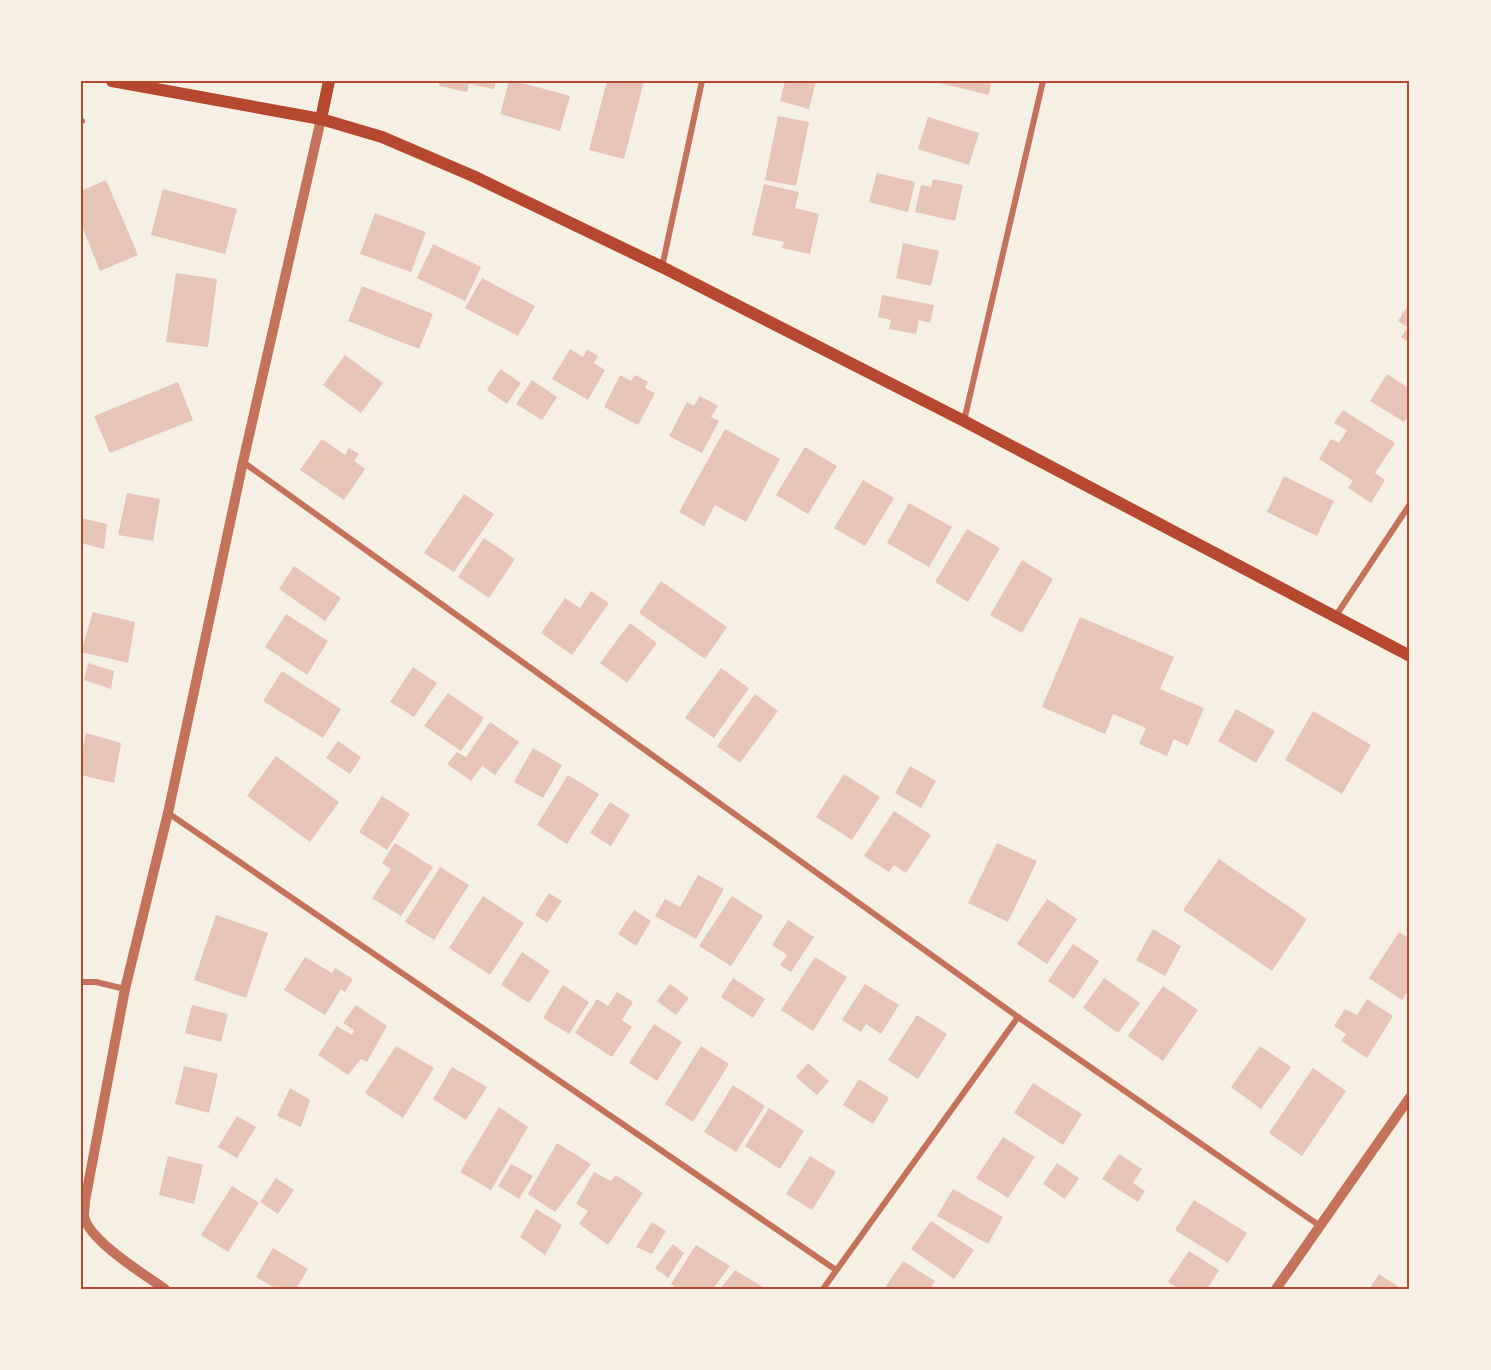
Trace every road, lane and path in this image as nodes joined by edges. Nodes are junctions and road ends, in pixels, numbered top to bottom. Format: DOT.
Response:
graph roads {
  1 [pos="112,81"];
  2 [pos="329,81"];
  3 [pos="702,81"];
  4 [pos="1043,81"];
  5 [pos="321,119"];
  6 [pos="662,267"];
  7 [pos="964,421"];
  8 [pos="243,462"];
  9 [pos="1410,504"];
  10 [pos="1335,618"];
  11 [pos="1410,656"];
  12 [pos="168,813"];
  13 [pos="81,982"];
  14 [pos="125,989"];
  15 [pos="1018,1017"];
  16 [pos="1410,1097"];
  17 [pos="1320,1226"];
  18 [pos="836,1270"];
  19 [pos="165,1289"];
  20 [pos="823,1289"];
  21 [pos="1276,1289"];
  1 -- 5 [label="main road"];
  2 -- 5 [label="main road"];
  3 -- 6 [label="street"];
  4 -- 7 [label="street"];
  5 -- 6 [label="main road"];
  5 -- 8 [label="street"];
  6 -- 7 [label="main road"];
  7 -- 10 [label="main road"];
  8 -- 12 [label="street"];
  8 -- 15 [label="street"];
  9 -- 10 [label="street"];
  10 -- 11 [label="main road"];
  12 -- 14 [label="street"];
  12 -- 18 [label="street"];
  13 -- 14 [label="street"];
  14 -- 19 [label="street"];
  15 -- 17 [label="street"];
  15 -- 18 [label="street"];
  16 -- 17 [label="street"];
  17 -- 21 [label="street"];
  18 -- 20 [label="street"];
}
